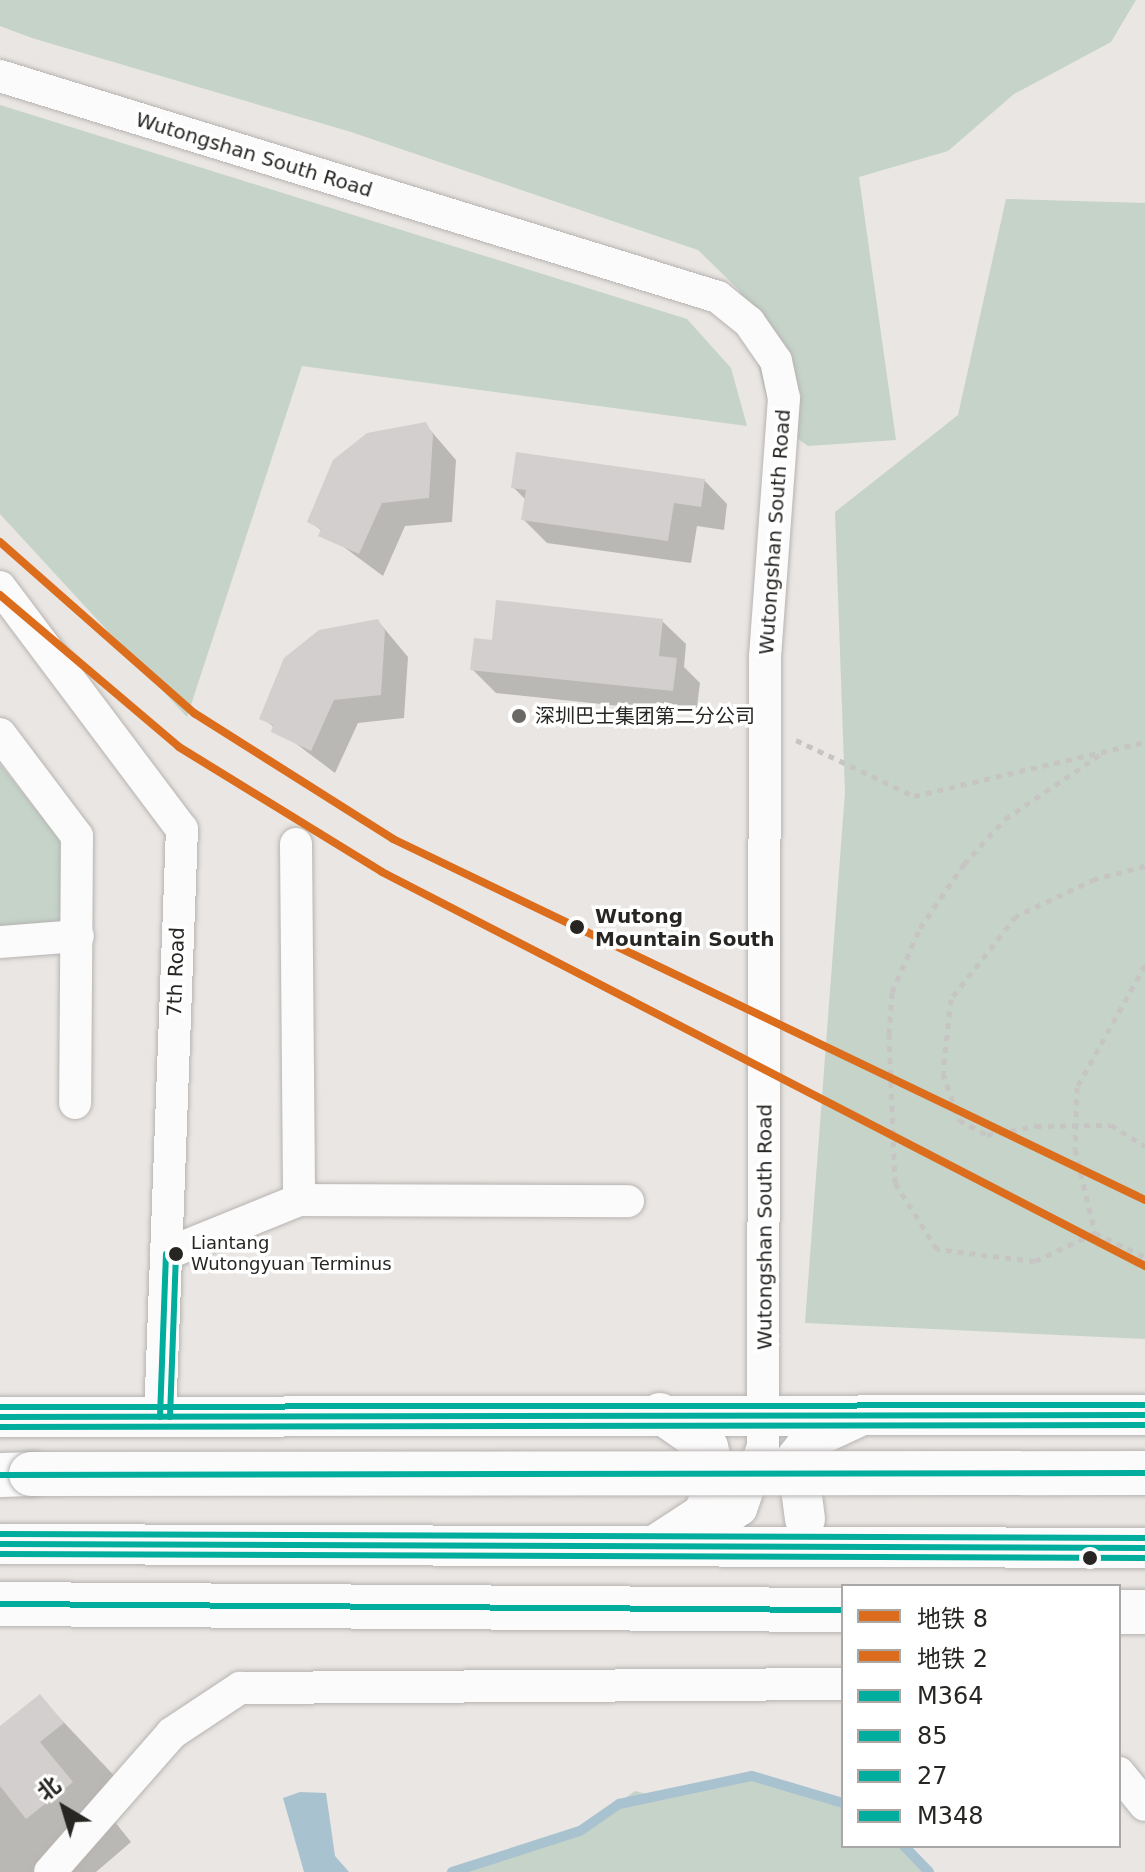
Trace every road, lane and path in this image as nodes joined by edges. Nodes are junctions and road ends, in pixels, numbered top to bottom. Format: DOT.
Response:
graph roads {
  1 [pos="0,76"];
  2 [pos="0,587"];
  3 [pos="766,726"];
  4 [pos="0,734"];
  5 [pos="1145,742"];
  6 [pos="1101,754"];
  7 [pos="296,844"];
  8 [pos="1145,866"];
  9 [pos="78,936"];
  10 [pos="0,942"];
  11 [pos="1145,965"];
  12 [pos="75,1103"];
  13 [pos="1076,1125"];
  14 [pos="1145,1146"];
  15 [pos="299,1200"];
  16 [pos="628,1201"];
  17 [pos="1095,1233"];
  18 [pos="166,1254"];
  19 [pos="1145,1257"];
  20 [pos="660,1413"];
  21 [pos="881,1413"];
  22 [pos="1145,1415"];
  23 [pos="0,1417"];
  24 [pos="160,1417"];
  25 [pos="763,1428"];
  26 [pos="1145,1473"];
  27 [pos="16,1474"];
  28 [pos="805,1519"];
  29 [pos="0,1544"];
  30 [pos="851,1545"];
  31 [pos="669,1547"];
  32 [pos="1145,1548"];
  33 [pos="0,1604"];
  34 [pos="841,1610"];
  35 [pos="1121,1612"];
  36 [pos="1145,1612"];
  37 [pos="841,1684"];
  38 [pos="1121,1775"];
  39 [pos="1145,1805"];
  40 [pos="50,1872"];
  1 -- 3 [label="street, Wutongshan South Road"];
  2 -- 18 [label="street, 7th Road"];
  3 -- 6 [label="path"];
  3 -- 25 [label="street, Wutongshan South Road"];
  4 -- 9 [label="street"];
  5 -- 6 [label="path"];
  6 -- 17 [label="path"];
  7 -- 15 [label="street"];
  8 -- 13 [label="path"];
  9 -- 10 [label="street"];
  9 -- 12 [label="street"];
  11 -- 13 [label="path"];
  13 -- 14 [label="path"];
  13 -- 17 [label="path"];
  15 -- 16 [label="street"];
  15 -- 18 [label="street"];
  17 -- 19 [label="path"];
  18 -- 24 [label="street, 7th Road"];
  20 -- 24 [label="main road"];
  20 -- 25 [label="main road"];
  20 -- 31 [label="main road"];
  21 -- 22 [label="main road"];
  21 -- 25 [label="main road"];
  21 -- 28 [label="main road"];
  23 -- 24 [label="main road"];
  25 -- 28 [label="street, Wutongshan South Road"];
  25 -- 31 [label="street, Wutongshan South Road"];
  26 -- 27 [label="highway, bridge"];
  28 -- 30 [label="street, Wutongshan South Road"];
  29 -- 31 [label="main road"];
  30 -- 31 [label="main road"];
  30 -- 32 [label="main road"];
  33 -- 34 [label="highway"];
  35 -- 36 [label="highway"];
  37 -- 40 [label="street"];
  38 -- 39 [label="street"];
}
